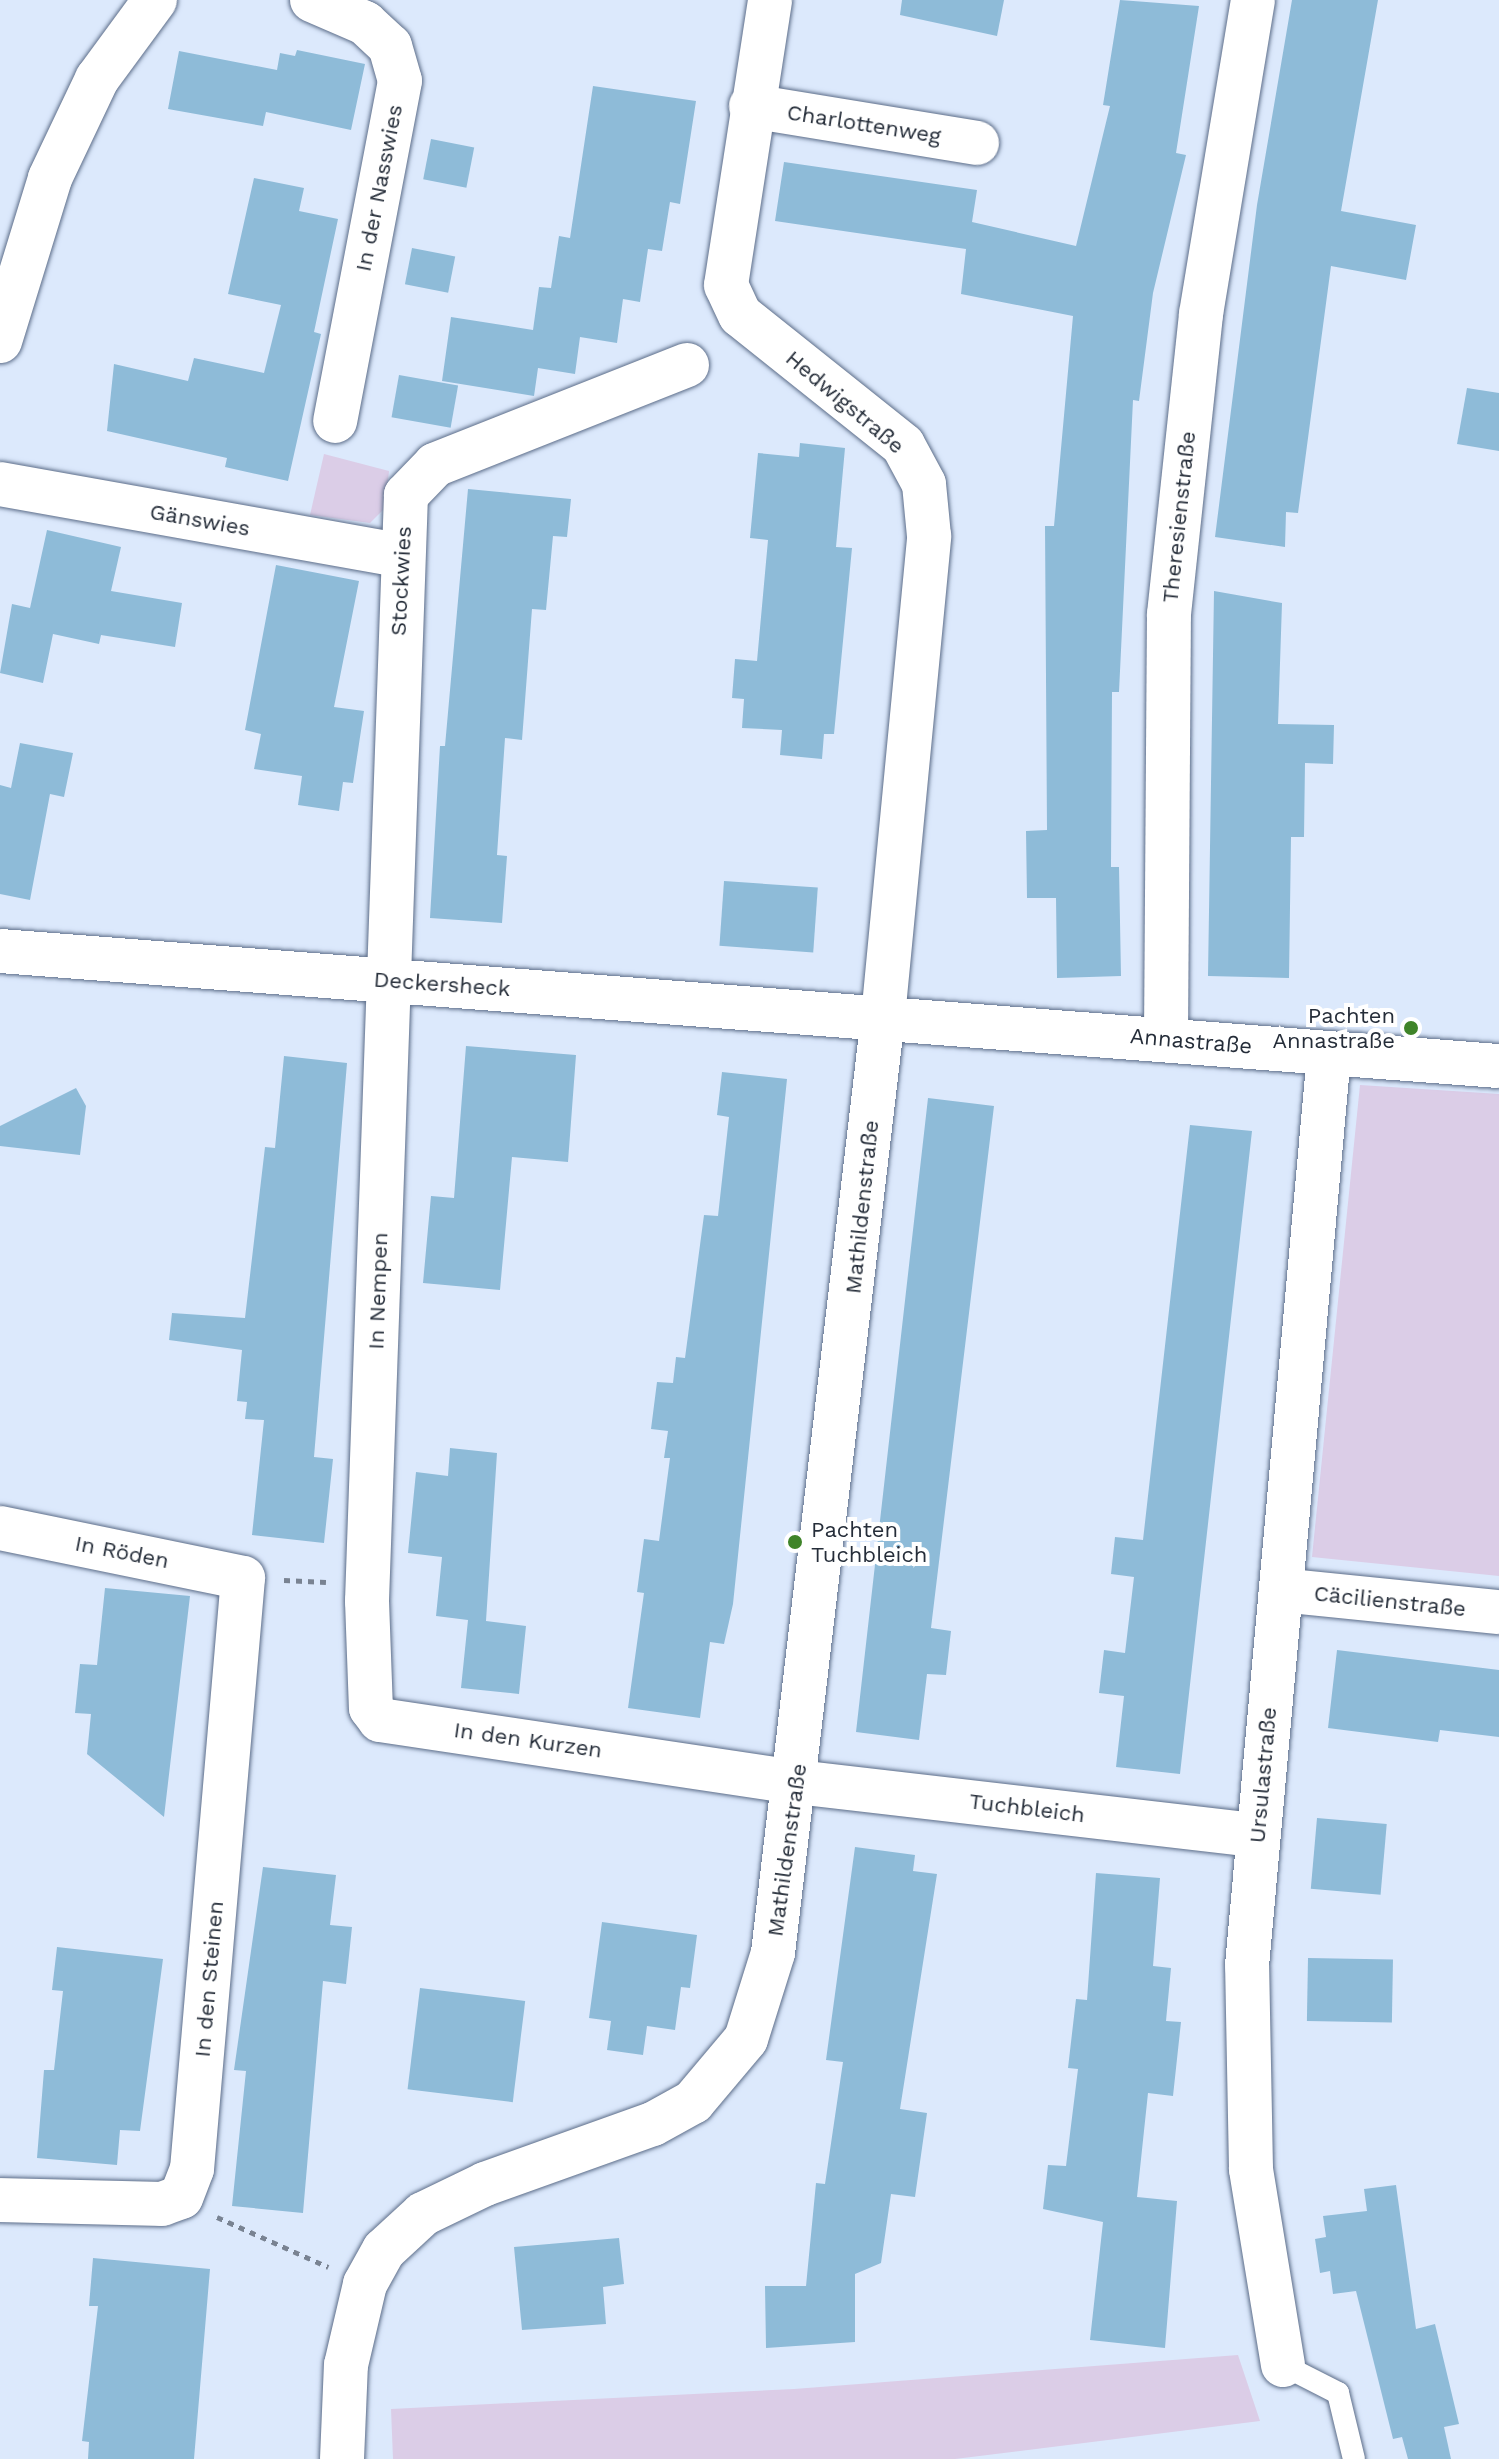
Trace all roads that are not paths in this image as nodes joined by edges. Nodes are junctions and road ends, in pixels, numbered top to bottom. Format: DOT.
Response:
graph roads {
  1 [pos="155,0"];
  2 [pos="312,0"];
  3 [pos="770,0"];
  4 [pos="1253,0"];
  5 [pos="751,106"];
  6 [pos="977,143"];
  7 [pos="0,341"];
  8 [pos="687,365"];
  9 [pos="335,421"];
  10 [pos="0,484"];
  11 [pos="400,555"];
  12 [pos="0,951"];
  13 [pos="388,980"];
  14 [pos="883,1017"];
  15 [pos="1166,1038"];
  16 [pos="1329,1054"];
  17 [pos="1499,1066"];
  18 [pos="0,1528"];
  19 [pos="243,1578"];
  20 [pos="1281,1590"];
  21 [pos="368,1593"];
  22 [pos="1499,1612"];
  23 [pos="796,1782"];
  24 [pos="1257,1835"];
  25 [pos="0,2200"];
  26 [pos="1283,2365"];
  27 [pos="342,2459"];
  28 [pos="1354,2459"];
  1 -- 7 [label="street"];
  2 -- 9 [label="street, In der Nasswies"];
  3 -- 5 [label="street, Hedwigstraße"];
  4 -- 15 [label="street, Theresienstraße"];
  5 -- 6 [label="street, Charlottenweg"];
  5 -- 14 [label="street, Hedwigstraße"];
  8 -- 11 [label="street, Stockwies"];
  10 -- 11 [label="street, Gänswies"];
  11 -- 13 [label="street, Stockwies"];
  12 -- 13 [label="street, Deckersheck"];
  13 -- 14 [label="street, Deckersheck"];
  13 -- 21 [label="street, In Nempen"];
  14 -- 15 [label="street, Annastraße"];
  14 -- 23 [label="street, Mathildenstraße"];
  15 -- 16 [label="street, Annastraße"];
  16 -- 17 [label="street, Annastraße"];
  16 -- 20 [label="street, Ursulastraße"];
  18 -- 19 [label="street, In Röden"];
  19 -- 25 [label="street, In den Steinen"];
  20 -- 22 [label="street, Cäcilienstraße"];
  20 -- 24 [label="street, Ursulastraße"];
  21 -- 23 [label="street, In den Kurzen"];
  23 -- 24 [label="street, Tuchbleich"];
  23 -- 27 [label="street, Mathildenstraße"];
  24 -- 26 [label="street, Ursulastraße"];
  26 -- 28 [label="lane, Ursulastraße"];
}
